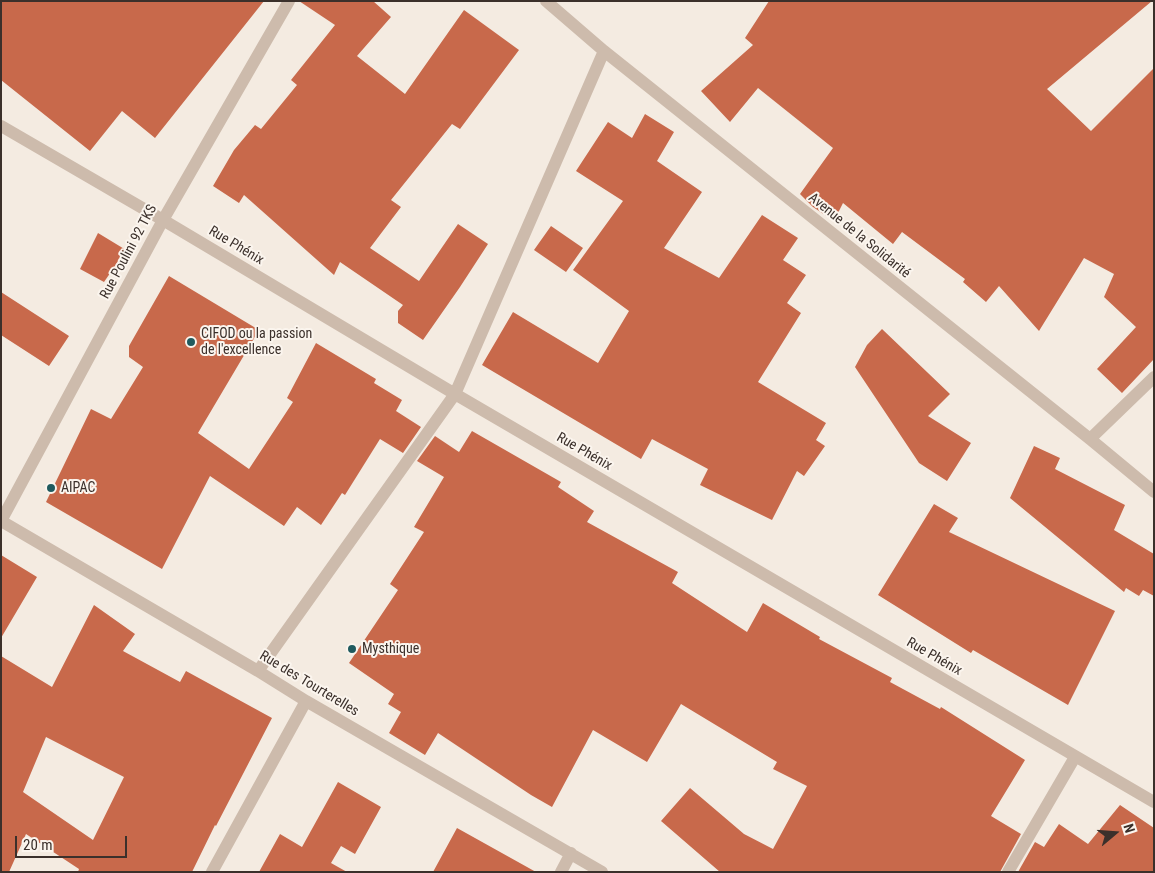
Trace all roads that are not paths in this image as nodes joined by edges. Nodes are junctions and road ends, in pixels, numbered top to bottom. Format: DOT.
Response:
graph roads {
  1 [pos="288,1"];
  2 [pos="550,2"];
  3 [pos="604,51"];
  4 [pos="1,126"];
  5 [pos="164,220"];
  6 [pos="1154,377"];
  7 [pos="455,394"];
  8 [pos="1090,440"];
  9 [pos="1154,492"];
  10 [pos="1,521"];
  11 [pos="258,671"];
  12 [pos="306,701"];
  13 [pos="1075,757"];
  14 [pos="1154,802"];
  15 [pos="570,854"];
  16 [pos="212,872"];
  17 [pos="561,872"];
  18 [pos="602,872"];
  19 [pos="1008,872"];
  1 -- 5 [label="street, Rue Poulini 92 TKS"];
  2 -- 3 [label="street, Avenue de la Solidarité"];
  3 -- 7 [label="street"];
  3 -- 8 [label="street, Avenue de la Solidarité"];
  4 -- 5 [label="street, Rue Phénix"];
  5 -- 7 [label="street, Rue Phénix"];
  5 -- 10 [label="street, Rue Poulini 92 TKS"];
  6 -- 8 [label="street"];
  7 -- 11 [label="street"];
  7 -- 13 [label="street, Rue Phénix"];
  8 -- 9 [label="street, Avenue de la Solidarité"];
  10 -- 11 [label="street, Rue des Tourterelles"];
  11 -- 12 [label="street, Rue des Tourterelles"];
  12 -- 15 [label="street, Rue des Tourterelles"];
  12 -- 16 [label="street"];
  13 -- 14 [label="street, Rue Phénix"];
  13 -- 19 [label="street"];
  15 -- 17 [label="street"];
  15 -- 18 [label="street, Rue des Tourterelles"];
}
